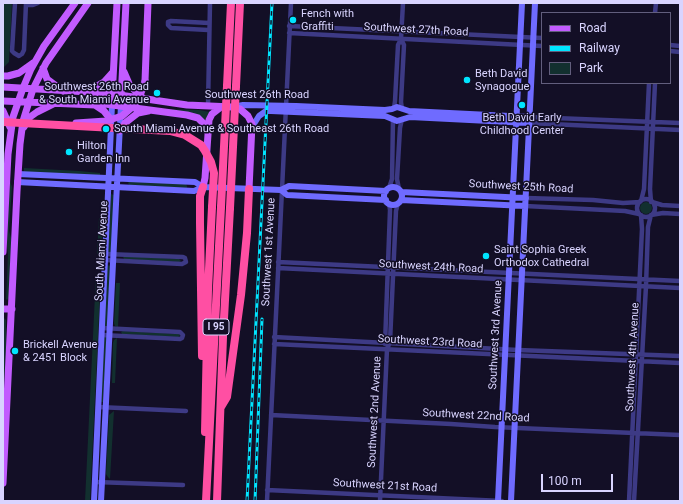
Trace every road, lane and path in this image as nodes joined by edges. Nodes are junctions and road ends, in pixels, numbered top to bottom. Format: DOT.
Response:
graph roads {
  1 [pos="15,3"];
  2 [pos="38,3"];
  3 [pos="74,3"];
  4 [pos="88,3"];
  5 [pos="117,3"];
  6 [pos="126,3"];
  7 [pos="148,3"];
  8 [pos="210,3"];
  9 [pos="231,3"];
  10 [pos="240,3"];
  11 [pos="291,3"];
  12 [pos="403,3"];
  13 [pos="522,3"];
  14 [pos="535,3"];
  15 [pos="26,4"];
  16 [pos="209,23"];
  17 [pos="289,26"];
  18 [pos="208,30"];
  19 [pos="402,32"];
  20 [pos="289,33"];
  21 [pos="521,37"];
  22 [pos="534,38"];
  23 [pos="541,38"];
  24 [pos="401,39"];
  25 [pos="520,45"];
  26 [pos="533,46"];
  27 [pos="541,46"];
  28 [pos="36,60"];
  29 [pos="43,68"];
  30 [pos="114,69"];
  31 [pos="123,70"];
  32 [pos="3,76"];
  33 [pos="649,84"];
  34 [pos="655,84"];
  35 [pos="3,87"];
  36 [pos="23,88"];
  37 [pos="33,89"];
  38 [pos="64,91"];
  39 [pos="87,92"];
  40 [pos="113,94"];
  41 [pos="122,96"];
  42 [pos="145,100"];
  43 [pos="3,101"];
  44 [pos="18,101"];
  45 [pos="29,102"];
  46 [pos="55,103"];
  47 [pos="95,105"];
  48 [pos="112,105"];
  49 [pos="121,105"];
  50 [pos="208,106"];
  51 [pos="221,107"];
  52 [pos="232,107"];
  53 [pos="285,108"];
  54 [pos="393,109"];
  55 [pos="403,109"];
  56 [pos="3,111"];
  57 [pos="150,111"];
  58 [pos="392,119"];
  59 [pos="402,119"];
  60 [pos="517,119"];
  61 [pos="111,120"];
  62 [pos="529,120"];
  63 [pos="3,122"];
  64 [pos="646,122"];
  65 [pos="653,122"];
  66 [pos="680,124"];
  67 [pos="68,125"];
  68 [pos="252,127"];
  69 [pos="10,129"];
  70 [pos="646,129"];
  71 [pos="653,129"];
  72 [pos="680,130"];
  73 [pos="207,131"];
  74 [pos="22,132"];
  75 [pos="120,132"];
  76 [pos="5,172"];
  77 [pos="18,174"];
  78 [pos="62,176"];
  79 [pos="108,178"];
  80 [pos="117,178"];
  81 [pos="5,182"];
  82 [pos="17,182"];
  83 [pos="62,184"];
  84 [pos="108,187"];
  85 [pos="116,187"];
  86 [pos="203,187"];
  87 [pos="249,189"];
  88 [pos="388,189"];
  89 [pos="281,190"];
  90 [pos="400,190"];
  91 [pos="16,191"];
  92 [pos="513,197"];
  93 [pos="526,198"];
  94 [pos="387,201"];
  95 [pos="399,201"];
  96 [pos="640,201"];
  97 [pos="652,202"];
  98 [pos="512,206"];
  99 [pos="525,206"];
  100 [pos="680,206"];
  101 [pos="680,214"];
  102 [pos="640,215"];
  103 [pos="651,215"];
  104 [pos="3,252"];
  105 [pos="105,257"];
  106 [pos="113,257"];
  107 [pos="278,262"];
  108 [pos="387,267"];
  109 [pos="278,268"];
  110 [pos="393,268"];
  111 [pos="387,274"];
  112 [pos="393,274"];
  113 [pos="510,276"];
  114 [pos="522,277"];
  115 [pos="639,279"];
  116 [pos="646,279"];
  117 [pos="680,281"];
  118 [pos="639,286"];
  119 [pos="646,286"];
  120 [pos="680,288"];
  121 [pos="3,309"];
  122 [pos="12,309"];
  123 [pos="102,328"];
  124 [pos="109,328"];
  125 [pos="102,335"];
  126 [pos="109,336"];
  127 [pos="274,337"];
  128 [pos="384,342"];
  129 [pos="390,342"];
  130 [pos="274,344"];
  131 [pos="387,349"];
  132 [pos="506,351"];
  133 [pos="518,352"];
  134 [pos="635,353"];
  135 [pos="642,354"];
  136 [pos="680,356"];
  137 [pos="635,361"];
  138 [pos="641,361"];
  139 [pos="680,363"];
  140 [pos="206,405"];
  141 [pos="98,407"];
  142 [pos="105,407"];
  143 [pos="220,408"];
  144 [pos="186,411"];
  145 [pos="271,415"];
  146 [pos="384,421"];
  147 [pos="502,427"];
  148 [pos="515,427"];
  149 [pos="635,432"];
  150 [pos="680,435"];
  151 [pos="210,447"];
  152 [pos="3,482"];
  153 [pos="95,482"];
  154 [pos="102,482"];
  155 [pos="183,485"];
  156 [pos="267,490"];
  157 [pos="380,495"];
  158 [pos="94,501"];
  159 [pos="101,501"];
  160 [pos="206,501"];
  161 [pos="218,501"];
  162 [pos="267,501"];
  163 [pos="380,501"];
  164 [pos="498,501"];
  165 [pos="502,501"];
  166 [pos="511,501"];
  167 [pos="629,501"];
  168 [pos="634,501"];
  1 -- 15 [label="street"];
  2 -- 15 [label="street"];
  3 -- 28 [label="main road"];
  4 -- 29 [label="main road"];
  5 -- 30 [label="main road, South Miami Avenue"];
  6 -- 31 [label="main road, South Miami Avenue"];
  7 -- 67 [label="main road, bridge"];
  8 -- 16 [label="street"];
  9 -- 151 [label="highway, I 95, bridge"];
  10 -- 143 [label="highway, I 95, bridge"];
  11 -- 17 [label="street, Southwest 1st Avenue"];
  12 -- 19 [label="street"];
  13 -- 21 [label="main road, Southwest 3rd Avenue"];
  14 -- 22 [label="main road, Southwest 3rd Avenue"];
  16 -- 18 [label="street"];
  16 -- 18 [label="street"];
  17 -- 19 [label="street, Southwest 27th Road"];
  17 -- 20 [label="street, Southwest 1st Avenue"];
  18 -- 50 [label="street"];
  19 -- 21 [label="street, Southwest 27th Road"];
  19 -- 24 [label="street"];
  20 -- 24 [label="street, Southwest 27th Road"];
  20 -- 53 [label="street, Southwest 1st Avenue"];
  21 -- 22 [label="street, Southwest 27th Road"];
  21 -- 25 [label="main road, Southwest 3rd Avenue"];
  22 -- 23 [label="street, Southwest 27th Road"];
  22 -- 26 [label="main road, Southwest 3rd Avenue"];
  24 -- 25 [label="street, Southwest 27th Road"];
  24 -- 54 [label="street"];
  24 -- 55 [label="street"];
  25 -- 26 [label="street, Southwest 27th Road"];
  25 -- 60 [label="main road, Southwest 3rd Avenue"];
  26 -- 27 [label="street, Southwest 27th Road"];
  26 -- 62 [label="main road, Southwest 3rd Avenue"];
  28 -- 32 [label="main road"];
  28 -- 36 [label="main road"];
  29 -- 37 [label="main road"];
  29 -- 38 [label="main road"];
  30 -- 39 [label="main road"];
  30 -- 40 [label="main road, South Miami Avenue"];
  31 -- 41 [label="main road, South Miami Avenue"];
  31 -- 42 [label="main road"];
  33 -- 64 [label="street"];
  34 -- 65 [label="street"];
  35 -- 36 [label="main road, Southwest 26th Road"];
  36 -- 37 [label="main road, Southwest 26th Road"];
  36 -- 44 [label="main road"];
  37 -- 38 [label="main road, Southwest 26th Road"];
  37 -- 45 [label="main road"];
  38 -- 39 [label="main road, Southwest 26th Road"];
  39 -- 40 [label="main road, Southwest 26th Road"];
  40 -- 41 [label="main road, Southwest 26th Road"];
  40 -- 48 [label="main road, South Miami Avenue"];
  41 -- 42 [label="main road, Southwest 26th Road"];
  41 -- 49 [label="main road, South Miami Avenue"];
  42 -- 50 [label="main road, Southwest 26th Road"];
  43 -- 44 [label="main road"];
  44 -- 45 [label="main road"];
  44 -- 69 [label="main road"];
  45 -- 46 [label="main road"];
  45 -- 74 [label="main road"];
  46 -- 47 [label="main road"];
  46 -- 74 [label="main road"];
  47 -- 48 [label="main road"];
  47 -- 61 [label="main road"];
  48 -- 49 [label="main road"];
  48 -- 61 [label="main road, South Miami Avenue"];
  49 -- 57 [label="main road"];
  49 -- 75 [label="main road, South Miami Avenue"];
  50 -- 51 [label="main road, Southwest 26th Road"];
  51 -- 52 [label="main road, Southwest 26th Road"];
  51 -- 73 [label="main road"];
  52 -- 53 [label="main road, Southwest 26th Road"];
  52 -- 68 [label="main road"];
  53 -- 54 [label="main road, Southwest 26th Road"];
  53 -- 58 [label="main road, Southwest 26th Road"];
  53 -- 68 [label="main road, Southwest 26th Road"];
  53 -- 89 [label="street, Southwest 1st Avenue"];
  54 -- 55 [label="main road"];
  54 -- 58 [label="main road"];
  55 -- 59 [label="main road"];
  55 -- 60 [label="main road"];
  56 -- 69 [label="main road"];
  57 -- 73 [label="main road"];
  57 -- 75 [label="main road"];
  58 -- 59 [label="main road"];
  58 -- 88 [label="street"];
  59 -- 60 [label="main road"];
  59 -- 90 [label="street"];
  60 -- 62 [label="main road"];
  60 -- 92 [label="main road, Southwest 3rd Avenue"];
  61 -- 79 [label="main road, South Miami Avenue"];
  62 -- 64 [label="street"];
  62 -- 70 [label="street"];
  62 -- 93 [label="main road, Southwest 3rd Avenue"];
  63 -- 67 [label="highway, bridge"];
  64 -- 65 [label="street"];
  64 -- 70 [label="street"];
  65 -- 66 [label="street"];
  65 -- 71 [label="street"];
  67 -- 140 [label="highway, bridge"];
  68 -- 87 [label="main road"];
  69 -- 76 [label="main road"];
  70 -- 71 [label="street"];
  70 -- 96 [label="street"];
  71 -- 72 [label="street"];
  71 -- 97 [label="street"];
  73 -- 86 [label="main road"];
  74 -- 77 [label="main road"];
  75 -- 80 [label="main road, South Miami Avenue"];
  76 -- 81 [label="main road"];
  76 -- 91 [label="main road"];
  77 -- 78 [label="main road"];
  77 -- 82 [label="main road"];
  78 -- 79 [label="main road"];
  78 -- 83 [label="main road"];
  79 -- 80 [label="main road"];
  79 -- 84 [label="main road, South Miami Avenue"];
  80 -- 85 [label="main road, South Miami Avenue"];
  80 -- 86 [label="main road"];
  81 -- 104 [label="main road"];
  82 -- 83 [label="main road"];
  82 -- 91 [label="main road"];
  83 -- 84 [label="main road"];
  84 -- 85 [label="main road"];
  84 -- 105 [label="main road, South Miami Avenue"];
  85 -- 86 [label="main road"];
  85 -- 106 [label="main road, South Miami Avenue"];
  86 -- 87 [label="main road"];
  86 -- 140 [label="highway"];
  87 -- 89 [label="main road"];
  87 -- 143 [label="highway"];
  88 -- 89 [label="main road"];
  88 -- 90 [label="main road"];
  88 -- 94 [label="main road"];
  89 -- 94 [label="main road"];
  89 -- 107 [label="street, Southwest 1st Avenue"];
  90 -- 92 [label="main road, Southwest 25th Road"];
  90 -- 95 [label="main road"];
  91 -- 122 [label="main road"];
  92 -- 93 [label="main road, Southwest 25th Road"];
  92 -- 98 [label="main road, Southwest 3rd Avenue"];
  93 -- 96 [label="street, Southwest 25th Road"];
  93 -- 99 [label="main road, Southwest 3rd Avenue"];
  94 -- 95 [label="main road"];
  94 -- 108 [label="street, Southwest 2nd Avenue"];
  95 -- 98 [label="main road, Southwest 25th Road"];
  95 -- 110 [label="street, Southwest 2nd Avenue"];
  96 -- 97 [label="street"];
  96 -- 102 [label="street"];
  97 -- 100 [label="street"];
  97 -- 103 [label="street"];
  98 -- 99 [label="main road, Southwest 25th Road"];
  98 -- 113 [label="main road, Southwest 3rd Avenue"];
  99 -- 102 [label="street, Southwest 25th Road"];
  99 -- 114 [label="main road, Southwest 3rd Avenue"];
  101 -- 103 [label="street"];
  102 -- 103 [label="street"];
  102 -- 115 [label="street, Southwest 4th Avenue"];
  103 -- 116 [label="street, Southwest 4th Avenue"];
  105 -- 106 [label="street"];
  105 -- 123 [label="main road, South Miami Avenue"];
  106 -- 106 [label="street"];
  106 -- 124 [label="main road, South Miami Avenue"];
  107 -- 108 [label="street, Southwest 24th Road"];
  107 -- 109 [label="street, Southwest 1st Avenue"];
  108 -- 110 [label="street, Southwest 24th Road"];
  108 -- 111 [label="street, Southwest 2nd Avenue"];
  109 -- 111 [label="street, Southwest 24th Road"];
  109 -- 127 [label="street, Southwest 1st Avenue"];
  110 -- 112 [label="street, Southwest 2nd Avenue"];
  110 -- 113 [label="street, Southwest 24th Road"];
  111 -- 112 [label="street, Southwest 24th Road"];
  111 -- 128 [label="street, Southwest 2nd Avenue"];
  112 -- 113 [label="street, Southwest 24th Road"];
  112 -- 129 [label="street, Southwest 2nd Avenue"];
  113 -- 114 [label="street, Southwest 24th Road"];
  113 -- 132 [label="main road, Southwest 3rd Avenue"];
  114 -- 115 [label="street, Southwest 24th Road"];
  114 -- 118 [label="street, Southwest 24th Road"];
  114 -- 133 [label="main road, Southwest 3rd Avenue"];
  115 -- 116 [label="street, Southwest 24th Road"];
  115 -- 118 [label="street, Southwest 4th Avenue"];
  116 -- 117 [label="street, Southwest 24th Road"];
  116 -- 119 [label="street, Southwest 4th Avenue"];
  118 -- 119 [label="street, Southwest 24th Road"];
  118 -- 134 [label="street, Southwest 4th Avenue"];
  119 -- 120 [label="street, Southwest 24th Road"];
  119 -- 135 [label="street, Southwest 4th Avenue"];
  121 -- 122 [label="main road"];
  122 -- 152 [label="main road"];
  123 -- 124 [label="street"];
  123 -- 125 [label="main road, South Miami Avenue"];
  124 -- 126 [label="main road, South Miami Avenue"];
  124 -- 126 [label="street"];
  125 -- 126 [label="street"];
  125 -- 141 [label="main road, South Miami Avenue"];
  126 -- 142 [label="main road, South Miami Avenue"];
  127 -- 128 [label="street, Southwest 23rd Road"];
  127 -- 130 [label="street, Southwest 1st Avenue"];
  128 -- 129 [label="street, Southwest 23rd Road"];
  128 -- 131 [label="street, Southwest 2nd Avenue"];
  129 -- 131 [label="street, Southwest 2nd Avenue"];
  129 -- 132 [label="street, Southwest 23rd Road"];
  130 -- 131 [label="street, Southwest 23rd Road"];
  130 -- 145 [label="street, Southwest 1st Avenue"];
  131 -- 132 [label="street, Southwest 23rd Road"];
  131 -- 146 [label="street, Southwest 2nd Avenue"];
  132 -- 133 [label="street, Southwest 23rd Road"];
  132 -- 147 [label="main road, Southwest 3rd Avenue"];
  133 -- 134 [label="street, Southwest 23rd Road"];
  133 -- 137 [label="street, Southwest 23rd Road"];
  133 -- 148 [label="main road, Southwest 3rd Avenue"];
  134 -- 135 [label="street, Southwest 23rd Road"];
  134 -- 137 [label="street, Southwest 4th Avenue"];
  135 -- 136 [label="street, Southwest 23rd Road"];
  135 -- 138 [label="street, Southwest 4th Avenue"];
  137 -- 138 [label="street, Southwest 23rd Road"];
  137 -- 149 [label="street, Southwest 4th Avenue"];
  138 -- 139 [label="street, Southwest 23rd Road"];
  138 -- 149 [label="street, Southwest 4th Avenue"];
  140 -- 151 [label="highway"];
  141 -- 142 [label="street"];
  141 -- 153 [label="main road, South Miami Avenue"];
  142 -- 144 [label="street"];
  142 -- 154 [label="main road, South Miami Avenue"];
  143 -- 161 [label="highway, I 95"];
  145 -- 146 [label="street, Southwest 22nd Road"];
  145 -- 156 [label="street, Southwest 1st Avenue"];
  146 -- 147 [label="street, Southwest 22nd Road"];
  146 -- 157 [label="street, Southwest 2nd Avenue"];
  147 -- 148 [label="street, Southwest 22nd Road"];
  147 -- 164 [label="main road, Southwest 3rd Avenue"];
  148 -- 149 [label="street, Southwest 22nd Road"];
  148 -- 166 [label="main road, Southwest 3rd Avenue"];
  149 -- 150 [label="street, Southwest 22nd Road"];
  149 -- 167 [label="street, Southwest 4th Avenue"];
  149 -- 168 [label="street, Southwest 4th Avenue"];
  151 -- 160 [label="highway, I 95"];
  153 -- 154 [label="street"];
  153 -- 158 [label="main road, South Miami Avenue"];
  154 -- 155 [label="street"];
  154 -- 159 [label="main road, South Miami Avenue"];
  156 -- 157 [label="street, Southwest 21st Road"];
  156 -- 162 [label="street, Southwest 1st Avenue"];
  157 -- 163 [label="street, Southwest 2nd Avenue"];
  157 -- 164 [label="street, Southwest 21st Road"];
  164 -- 165 [label="street, Southwest 21st Road"];
}
